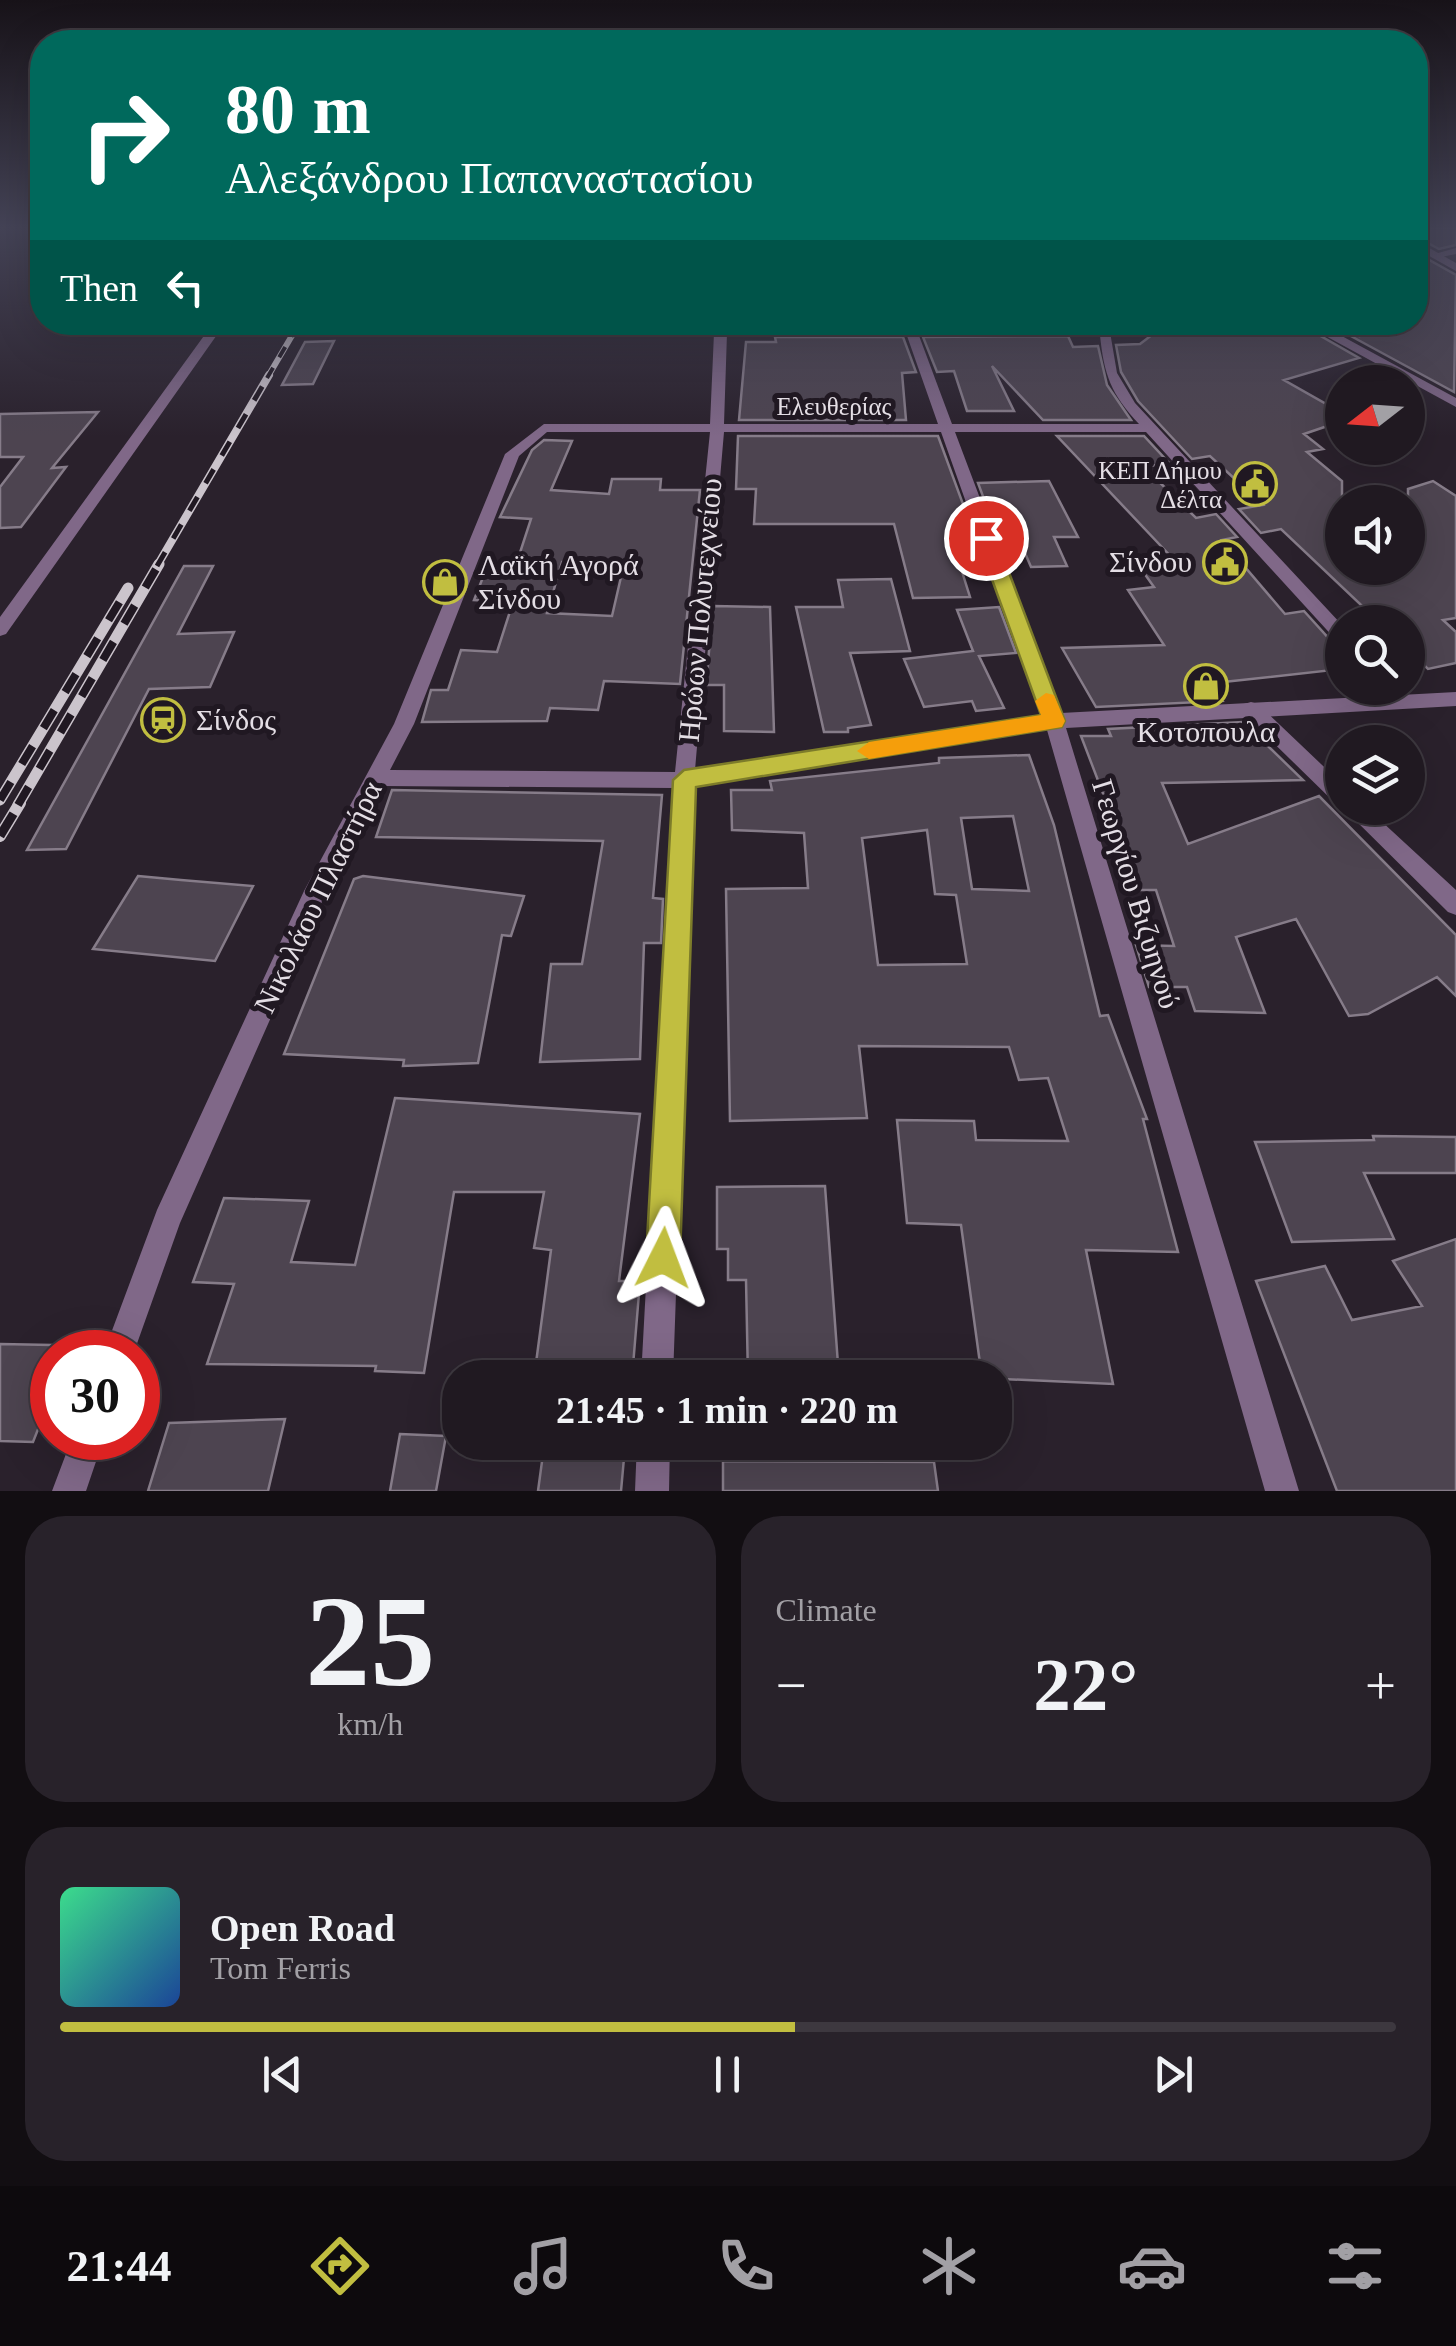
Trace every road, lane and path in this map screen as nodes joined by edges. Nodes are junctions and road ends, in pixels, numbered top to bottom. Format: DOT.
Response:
graph roads {
  1 [pos="211,335"];
  2 [pos="721,335"];
  3 [pos="913,335"];
  4 [pos="1098,335"];
  5 [pos="1330,335"];
  6 [pos="1456,403"];
  7 [pos="946,428"];
  8 [pos="1152,428"];
  9 [pos="717,429"];
  10 [pos="521,443"];
  11 [pos="1325,617"];
  12 [pos="0,630"];
  13 [pos="1456,699"];
  14 [pos="1425,702"];
  15 [pos="1374,705"];
  16 [pos="1251,709"];
  17 [pos="1054,721"];
  18 [pos="376,778"];
  19 [pos="684,780"];
  20 [pos="1325,780"];
  21 [pos="1372,825"];
  22 [pos="1456,906"];
  23 [pos="127,1330"];
  24 [pos="658,1360"];
  25 [pos="80,1460"];
  26 [pos="653,1460"];
  27 [pos="69,1491"];
  28 [pos="652,1491"];
  29 [pos="1282,1491"];
  1 -- 12 [label="street"];
  2 -- 9 [label="street, Ηρώων Πολυτεχνείου"];
  3 -- 7 [label="street, Γεωργίου Βιζυηνού"];
  4 -- 8 [label="street"];
  5 -- 6 [label="street"];
  7 -- 8 [label="street, Ελευθερίας"];
  7 -- 9 [label="street, Ελευθερίας"];
  7 -- 17 [label="street, Γεωργίου Βιζυηνού"];
  8 -- 11 [label="street"];
  9 -- 10 [label="street, Ελευθερίας"];
  9 -- 19 [label="street, Ηρώων Πολυτεχνείου"];
  10 -- 18 [label="street, Νικολάου Πλαστήρα"];
  13 -- 14 [label="street"];
  15 -- 16 [label="street"];
  16 -- 17 [label="street"];
  16 -- 20 [label="street"];
  17 -- 19 [label="street"];
  17 -- 29 [label="street, Γεωργίου Βιζυηνού"];
  18 -- 19 [label="street"];
  18 -- 23 [label="street, Νικολάου Πλαστήρα"];
  19 -- 24 [label="street, Ηρώων Πολυτεχνείου"];
  21 -- 22 [label="street"];
  25 -- 27 [label="street"];
  26 -- 28 [label="street"];
}
